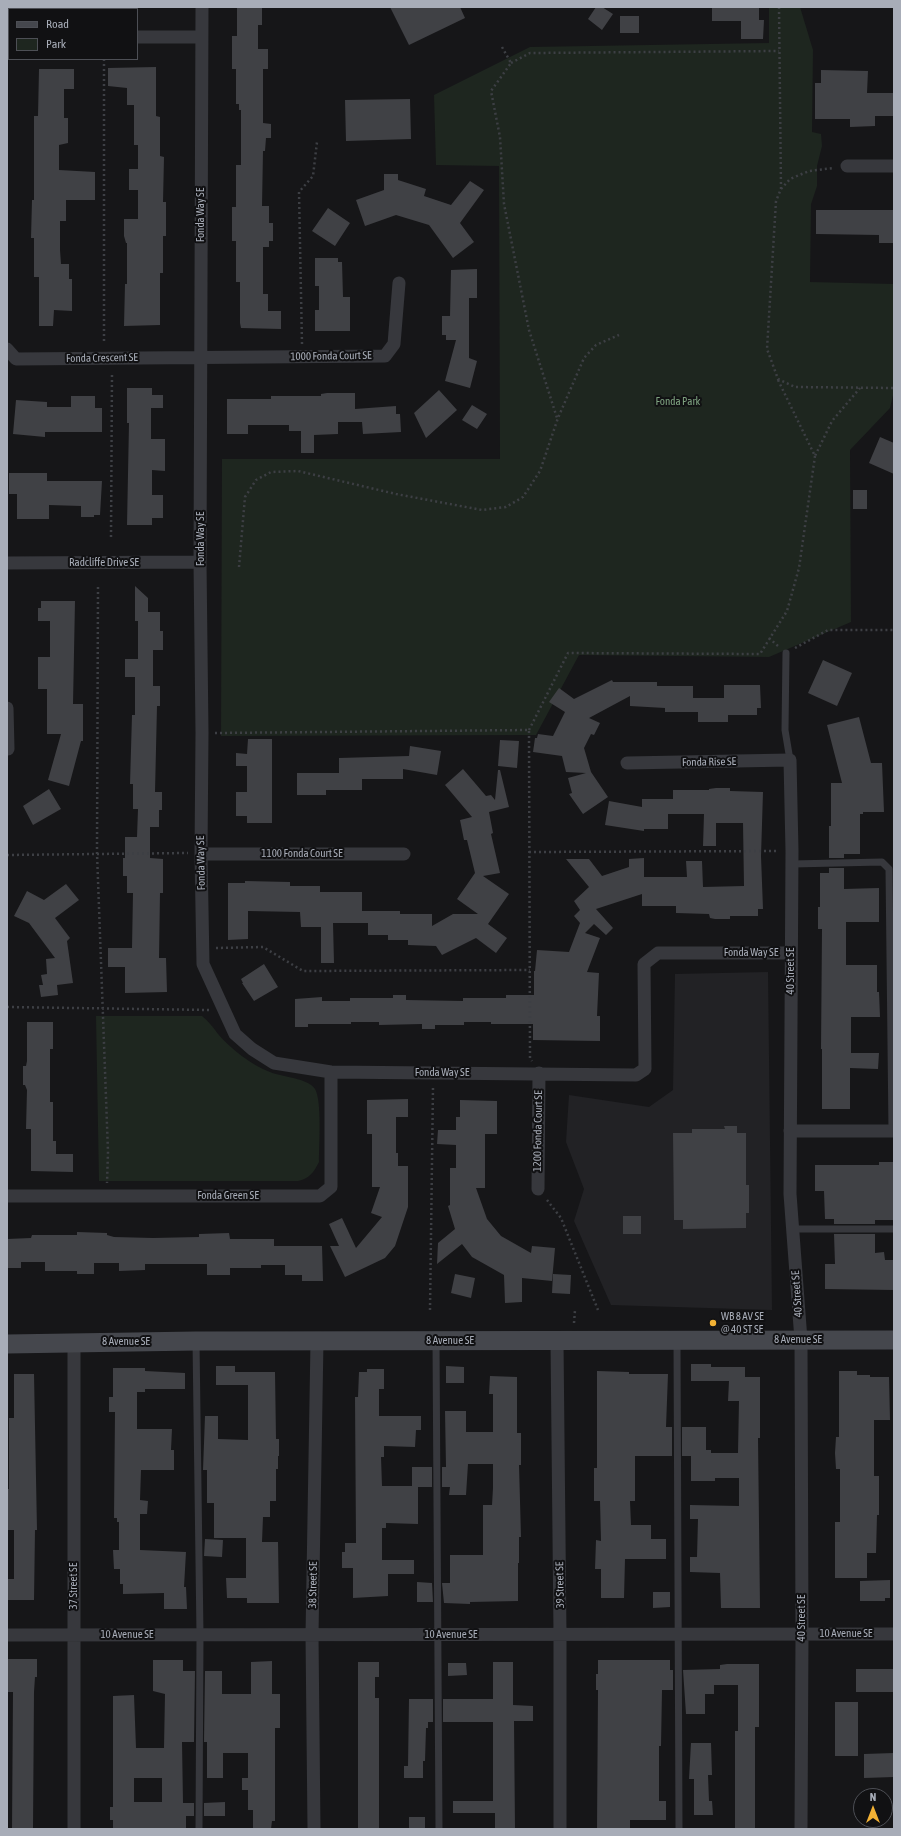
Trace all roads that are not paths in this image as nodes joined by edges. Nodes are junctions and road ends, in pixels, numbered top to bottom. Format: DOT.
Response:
graph roads {
  1 [pos="202,7"];
  2 [pos="138,37"];
  3 [pos="201,37"];
  4 [pos="847,166"];
  5 [pos="894,166"];
  6 [pos="398,283"];
  7 [pos="7,349"];
  8 [pos="202,356"];
  9 [pos="200,562"];
  10 [pos="7,563"];
  11 [pos="786,653"];
  12 [pos="7,708"];
  13 [pos="8,749"];
  14 [pos="790,760"];
  15 [pos="627,763"];
  16 [pos="201,854"];
  17 [pos="404,854"];
  18 [pos="792,858"];
  19 [pos="791,953"];
  20 [pos="331,1072"];
  21 [pos="539,1073"];
  22 [pos="790,1131"];
  23 [pos="893,1131"];
  24 [pos="538,1189"];
  25 [pos="7,1196"];
  26 [pos="792,1229"];
  27 [pos="894,1229"];
  28 [pos="677,1340"];
  29 [pos="800,1340"];
  30 [pos="894,1340"];
  31 [pos="196,1341"];
  32 [pos="316,1341"];
  33 [pos="436,1341"];
  34 [pos="557,1341"];
  35 [pos="74,1342"];
  36 [pos="7,1344"];
  37 [pos="560,1634"];
  38 [pos="678,1634"];
  39 [pos="802,1634"];
  40 [pos="894,1634"];
  41 [pos="7,1635"];
  42 [pos="74,1635"];
  43 [pos="200,1635"];
  44 [pos="312,1635"];
  45 [pos="439,1635"];
  46 [pos="74,1829"];
  47 [pos="199,1829"];
  48 [pos="314,1829"];
  49 [pos="439,1829"];
  50 [pos="560,1829"];
  51 [pos="679,1829"];
  52 [pos="800,1829"];
  1 -- 3 [label="street, Fonda Way SE"];
  2 -- 3 [label="street"];
  3 -- 8 [label="street, Fonda Way SE"];
  4 -- 5 [label="street"];
  6 -- 8 [label="street, 1000 Fonda Court SE"];
  7 -- 8 [label="street, Fonda Crescent SE"];
  8 -- 9 [label="street, Fonda Way SE"];
  9 -- 10 [label="street, Radcliffe Drive SE"];
  9 -- 16 [label="street, Fonda Way SE"];
  11 -- 14 [label="lane"];
  12 -- 13 [label="street"];
  14 -- 15 [label="street, Fonda Rise SE"];
  14 -- 18 [label="street, 40 Street SE"];
  16 -- 17 [label="street, 1100 Fonda Court SE"];
  16 -- 20 [label="street, Fonda Way SE"];
  18 -- 19 [label="street, 40 Street SE"];
  18 -- 23 [label="lane"];
  19 -- 21 [label="street, Fonda Way SE"];
  19 -- 22 [label="street, 40 Street SE"];
  20 -- 21 [label="street, Fonda Way SE"];
  20 -- 25 [label="street, Fonda Green SE"];
  21 -- 24 [label="street, 1200 Fonda Court SE"];
  22 -- 23 [label="street"];
  22 -- 26 [label="street, 40 Street SE"];
  26 -- 27 [label="lane"];
  26 -- 29 [label="street, 40 Street SE"];
  28 -- 29 [label="street, 8 Avenue SE"];
  28 -- 34 [label="street, 8 Avenue SE"];
  28 -- 38 [label="lane"];
  29 -- 30 [label="street, 8 Avenue SE"];
  29 -- 39 [label="street, 40 Street SE"];
  31 -- 32 [label="street, 8 Avenue SE"];
  31 -- 35 [label="street, 8 Avenue SE"];
  31 -- 43 [label="lane"];
  32 -- 33 [label="street, 8 Avenue SE"];
  32 -- 44 [label="street, 38 Street SE"];
  33 -- 34 [label="street, 8 Avenue SE"];
  33 -- 45 [label="lane"];
  34 -- 37 [label="street, 39 Street SE"];
  35 -- 36 [label="street, 8 Avenue SE"];
  35 -- 42 [label="street, 37 Street SE"];
  37 -- 38 [label="street, 10 Avenue SE"];
  37 -- 45 [label="street, 10 Avenue SE"];
  37 -- 50 [label="street, 39 Street SE"];
  38 -- 39 [label="street, 10 Avenue SE"];
  38 -- 51 [label="lane"];
  39 -- 40 [label="street, 10 Avenue SE"];
  39 -- 52 [label="street, 40 Street SE"];
  41 -- 42 [label="street, 10 Avenue SE"];
  42 -- 43 [label="street, 10 Avenue SE"];
  42 -- 46 [label="street, 37 Street SE"];
  43 -- 44 [label="street, 10 Avenue SE"];
  43 -- 47 [label="lane"];
  44 -- 45 [label="street, 10 Avenue SE"];
  44 -- 48 [label="street, 38 Street SE"];
  45 -- 49 [label="lane"];
}
